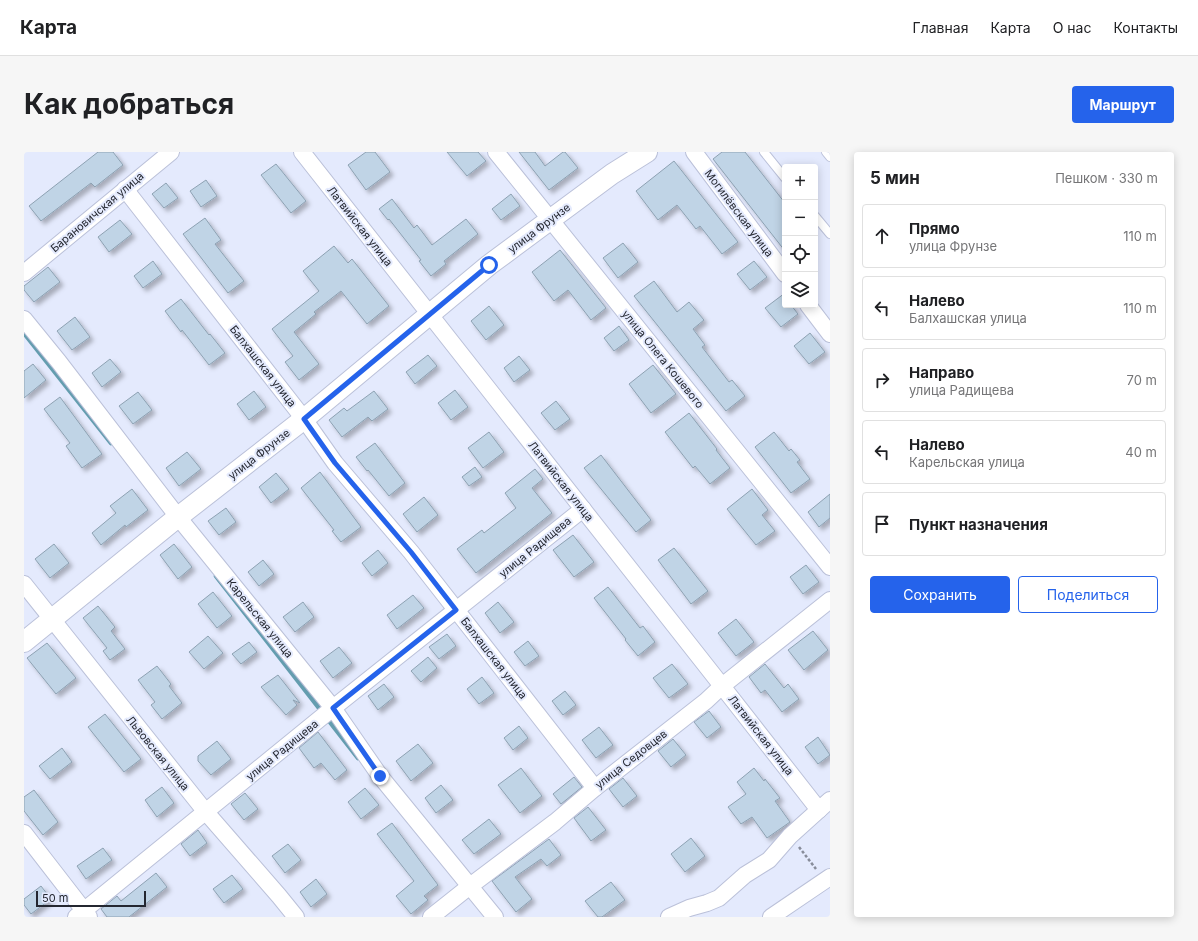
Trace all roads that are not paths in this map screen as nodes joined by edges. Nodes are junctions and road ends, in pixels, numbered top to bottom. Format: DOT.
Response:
graph roads {
  1 [pos="171,152"];
  2 [pos="302,152"];
  3 [pos="496,152"];
  4 [pos="647,152"];
  5 [pos="694,152"];
  6 [pos="764,152"];
  7 [pos="826,152"];
  8 [pos="830,157"];
  9 [pos="782,174"];
  10 [pos="125,189"];
  11 [pos="551,219"];
  12 [pos="818,220"];
  13 [pos="830,234"];
  14 [pos="784,272"];
  15 [pos="24,273"];
  16 [pos="810,308"];
  17 [pos="428,314"];
  18 [pos="24,319"];
  19 [pos="830,334"];
  20 [pos="304,419"];
  21 [pos="583,509"];
  22 [pos="178,517"];
  23 [pos="830,567"];
  24 [pos="24,584"];
  25 [pos="830,600"];
  26 [pos="456,610"];
  27 [pos="51,620"];
  28 [pos="24,642"];
  29 [pos="722,686"];
  30 [pos="333,708"];
  31 [pos="595,788"];
  32 [pos="824,805"];
  33 [pos="205,812"];
  34 [pos="24,833"];
  35 [pos="830,877"];
  36 [pos="470,886"];
  37 [pos="83,915"];
  38 [pos="296,917"];
  39 [pos="431,917"];
  40 [pos="495,917"];
  41 [pos="669,917"];
  42 [pos="771,917"];
  1 -- 10 [label="street, Барановичская улица"];
  2 -- 17 [label="street, Латвийская улица"];
  3 -- 11 [label="street, улица Олега Кошевого"];
  4 -- 11 [label="street, улица Фрунзе"];
  5 -- 14 [label="street, Могилёвская улица"];
  6 -- 9 [label="lane"];
  7 -- 8 [label="lane"];
  10 -- 15 [label="street, Барановичская улица"];
  10 -- 20 [label="street, Балхашская улица"];
  11 -- 17 [label="street, улица Фрунзе"];
  11 -- 23 [label="street, улица Олега Кошевого"];
  12 -- 13 [label="lane"];
  16 -- 19 [label="street"];
  17 -- 20 [label="street, улица Фрунзе"];
  17 -- 21 [label="street, Латвийская улица"];
  18 -- 22 [label="street, Карельская улица"];
  20 -- 22 [label="street, улица Фрунзе"];
  20 -- 26 [label="street, Балхашская улица"];
  21 -- 26 [label="street, улица Радищева"];
  21 -- 29 [label="street, Латвийская улица"];
  22 -- 27 [label="street, улица Фрунзе"];
  22 -- 30 [label="street, Карельская улица"];
  24 -- 27 [label="street, Львовская улица"];
  25 -- 29 [label="street, улица Седовцев"];
  26 -- 30 [label="street, улица Радищева"];
  26 -- 31 [label="street, Балхашская улица"];
  27 -- 28 [label="street, улица Фрунзе"];
  27 -- 33 [label="street, Львовская улица"];
  29 -- 31 [label="street, улица Седовцев"];
  29 -- 32 [label="street, Латвийская улица"];
  30 -- 33 [label="street, улица Радищева"];
  30 -- 36 [label="street, Карельская улица"];
  31 -- 36 [label="street, улица Седовцев"];
  32 -- 41 [label="street"];
  33 -- 37 [label="street, улица Радищева"];
  33 -- 38 [label="street, Львовская улица"];
  34 -- 37 [label="street"];
  35 -- 42 [label="street"];
  36 -- 39 [label="street, улица Седовцев"];
  36 -- 40 [label="street, Карельская улица"];
}
